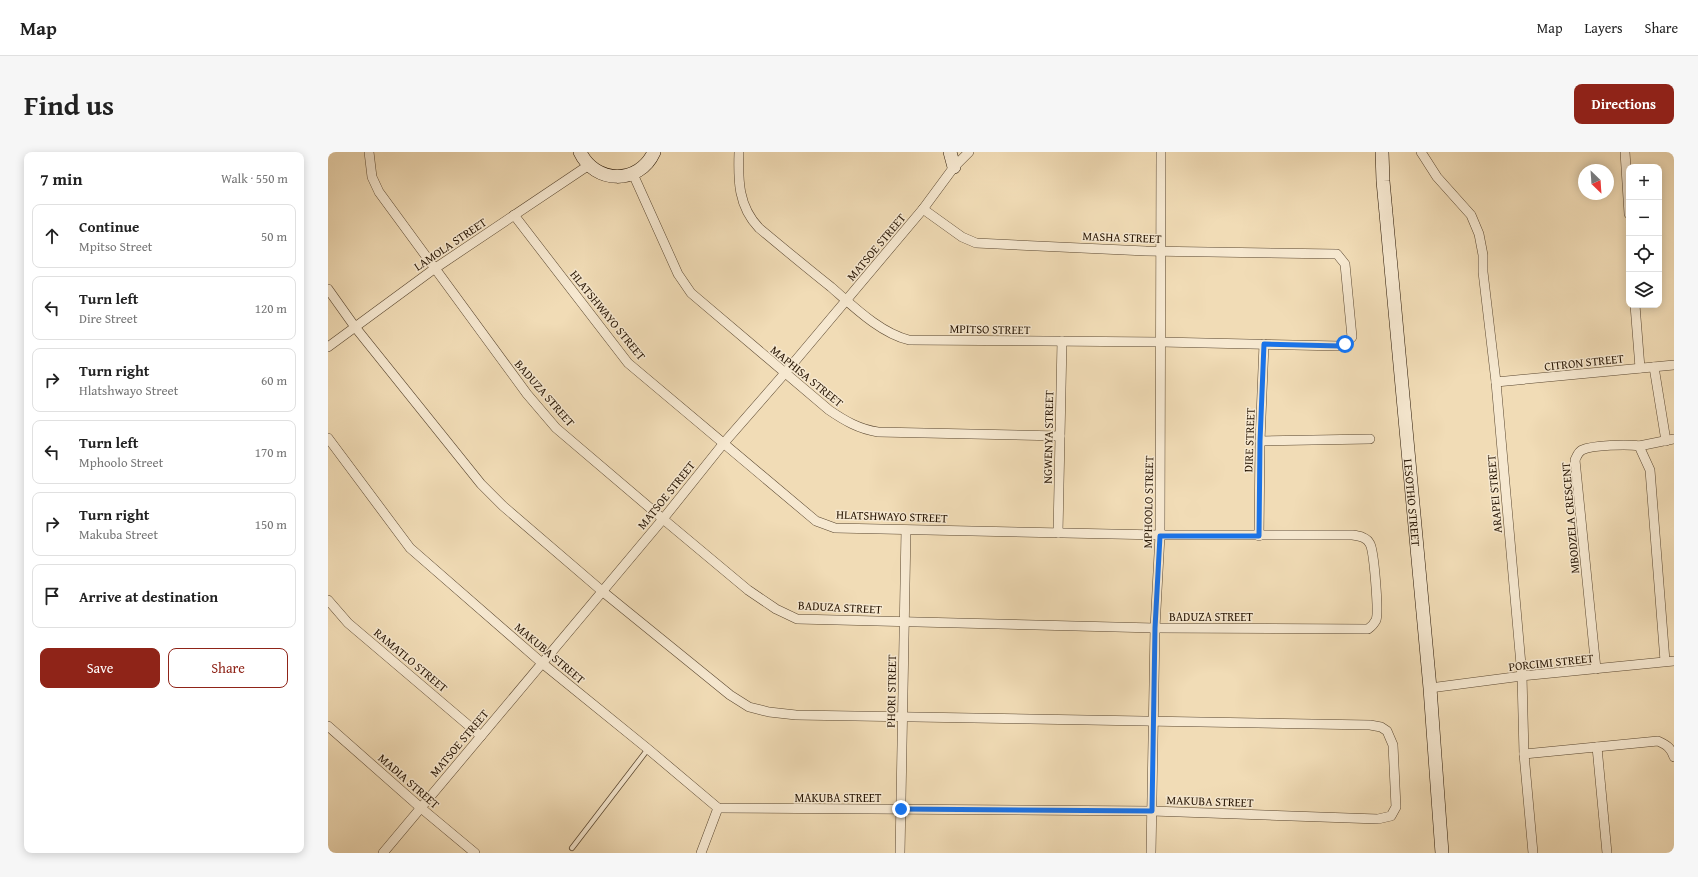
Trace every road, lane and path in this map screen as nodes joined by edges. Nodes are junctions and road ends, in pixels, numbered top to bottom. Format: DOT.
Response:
graph roads {
  1 [pos="369,152"];
  2 [pos="580,152"];
  3 [pos="654,152"];
  4 [pos="739,152"];
  5 [pos="950,152"];
  6 [pos="969,152"];
  7 [pos="1161,152"];
  8 [pos="1382,152"];
  9 [pos="1421,152"];
  10 [pos="1625,152"];
  11 [pos="588,165"];
  12 [pos="954,167"];
  13 [pos="633,174"];
  14 [pos="1628,200"];
  15 [pos="923,209"];
  16 [pos="514,215"];
  17 [pos="1160,251"];
  18 [pos="434,268"];
  19 [pos="328,289"];
  20 [pos="846,300"];
  21 [pos="1635,308"];
  22 [pos="355,327"];
  23 [pos="1062,341"];
  24 [pos="1161,342"];
  25 [pos="1264,344"];
  26 [pos="1340,346"];
  27 [pos="328,347"];
  28 [pos="1674,365"];
  29 [pos="1654,367"];
  30 [pos="1640,368"];
  31 [pos="785,374"];
  32 [pos="1496,382"];
  33 [pos="1060,436"];
  34 [pos="328,438"];
  35 [pos="1370,439"];
  36 [pos="1670,440"];
  37 [pos="1260,441"];
  38 [pos="723,444"];
  39 [pos="1639,446"];
  40 [pos="663,519"];
  41 [pos="906,530"];
  42 [pos="1058,533"];
  43 [pos="1352,535"];
  44 [pos="1160,536"];
  45 [pos="1259,536"];
  46 [pos="602,591"];
  47 [pos="328,600"];
  48 [pos="905,622"];
  49 [pos="1155,628"];
  50 [pos="1670,661"];
  51 [pos="542,663"];
  52 [pos="1596,669"];
  53 [pos="1522,676"];
  54 [pos="1430,688"];
  55 [pos="903,718"];
  56 [pos="1153,722"];
  57 [pos="328,726"];
  58 [pos="481,736"];
  59 [pos="1597,747"];
  60 [pos="648,748"];
  61 [pos="1524,754"];
  62 [pos="1674,757"];
  63 [pos="421,808"];
  64 [pos="718,808"];
  65 [pos="901,809"];
  66 [pos="1152,811"];
  67 [pos="572,848"];
  68 [pos="383,853"];
  69 [pos="475,853"];
  70 [pos="701,853"];
  71 [pos="900,853"];
  72 [pos="1151,853"];
  73 [pos="1442,853"];
  74 [pos="1533,853"];
  75 [pos="1607,853"];
  1 -- 18 [label="street, BADUZA STREET"];
  2 -- 11 [label="street"];
  3 -- 13 [label="street"];
  4 -- 20 [label="street, MPITSO STREET"];
  5 -- 12 [label="street"];
  6 -- 12 [label="street, MATSOE STREET"];
  7 -- 17 [label="street, MPHOOLO STREET"];
  8 -- 54 [label="street, LESOTHO STREET"];
  9 -- 32 [label="street, ARAPEI STREET"];
  10 -- 14 [label="street"];
  11 -- 13 [label="street"];
  11 -- 16 [label="street, LAMOLA STREET"];
  12 -- 15 [label="street, MATSOE STREET"];
  13 -- 31 [label="street, MAPHISA STREET"];
  15 -- 17 [label="street, MASHA STREET"];
  15 -- 20 [label="street, MATSOE STREET"];
  16 -- 18 [label="street, LAMOLA STREET"];
  16 -- 38 [label="street, HLATSHWAYO STREET"];
  17 -- 24 [label="street, MPHOOLO STREET"];
  17 -- 26 [label="street, MASHA STREET"];
  18 -- 22 [label="street, LAMOLA STREET"];
  18 -- 40 [label="street, BADUZA STREET"];
  19 -- 22 [label="street"];
  20 -- 23 [label="street, MPITSO STREET"];
  20 -- 31 [label="street, MATSOE STREET"];
  21 -- 30 [label="street"];
  22 -- 27 [label="street, LAMOLA STREET"];
  22 -- 46 [label="street"];
  23 -- 24 [label="street, MPITSO STREET"];
  23 -- 33 [label="street, NGWENYA STREET"];
  24 -- 25 [label="street, MPITSO STREET"];
  24 -- 44 [label="street, MPHOOLO STREET"];
  25 -- 26 [label="street, MPITSO STREET"];
  25 -- 37 [label="street, DIRE STREET"];
  28 -- 29 [label="street, CITRON STREET"];
  29 -- 30 [label="street, CITRON STREET"];
  29 -- 36 [label="street"];
  30 -- 32 [label="street, CITRON STREET"];
  31 -- 33 [label="street, MAPHISA STREET"];
  31 -- 38 [label="street, MATSOE STREET"];
  32 -- 53 [label="street, ARAPEI STREET"];
  33 -- 42 [label="street, NGWENYA STREET"];
  34 -- 51 [label="street, MAKUBA STREET"];
  35 -- 37 [label="street"];
  36 -- 39 [label="street, MBODZELA CRESCENT"];
  37 -- 45 [label="street, DIRE STREET"];
  38 -- 40 [label="street, MATSOE STREET"];
  38 -- 41 [label="street, HLATSHWAYO STREET"];
  39 -- 50 [label="street"];
  39 -- 52 [label="street, MBODZELA CRESCENT"];
  40 -- 46 [label="street, MATSOE STREET"];
  40 -- 48 [label="street, BADUZA STREET"];
  41 -- 42 [label="street, HLATSHWAYO STREET"];
  41 -- 48 [label="street, PHORI STREET"];
  42 -- 44 [label="street, HLATSHWAYO STREET"];
  43 -- 45 [label="street, HLATSHWAYO STREET"];
  43 -- 49 [label="street, BADUZA STREET"];
  44 -- 45 [label="street, HLATSHWAYO STREET"];
  44 -- 49 [label="street, MPHOOLO STREET"];
  46 -- 51 [label="street, MATSOE STREET"];
  46 -- 55 [label="street"];
  47 -- 58 [label="street, RAMATLO STREET"];
  48 -- 49 [label="street, BADUZA STREET"];
  48 -- 55 [label="street, PHORI STREET"];
  49 -- 56 [label="street, MPHOOLO STREET"];
  50 -- 52 [label="street, PORCIMI STREET"];
  51 -- 58 [label="street, MATSOE STREET"];
  51 -- 60 [label="street, MAKUBA STREET"];
  52 -- 53 [label="street, PORCIMI STREET"];
  53 -- 54 [label="street, PORCIMI STREET"];
  53 -- 61 [label="street, ARAPEI STREET"];
  54 -- 73 [label="street, LESOTHO STREET"];
  55 -- 56 [label="street"];
  55 -- 65 [label="street, PHORI STREET"];
  56 -- 66 [label="street, MPHOOLO STREET"];
  56 -- 66 [label="street, MAKUBA STREET"];
  57 -- 63 [label="street, MADIA STREET"];
  58 -- 63 [label="street, MATSOE STREET"];
  59 -- 61 [label="street"];
  59 -- 62 [label="street"];
  59 -- 75 [label="street"];
  60 -- 64 [label="street, MAKUBA STREET"];
  60 -- 67 [label="lane"];
  61 -- 74 [label="street, ARAPEI STREET"];
  63 -- 68 [label="street, MATSOE STREET"];
  63 -- 69 [label="street, MADIA STREET"];
  64 -- 65 [label="street, MAKUBA STREET"];
  64 -- 70 [label="street"];
  65 -- 66 [label="street, MAKUBA STREET"];
  65 -- 71 [label="street, PHORI STREET"];
  66 -- 72 [label="street, MPHOOLO STREET"];
}
